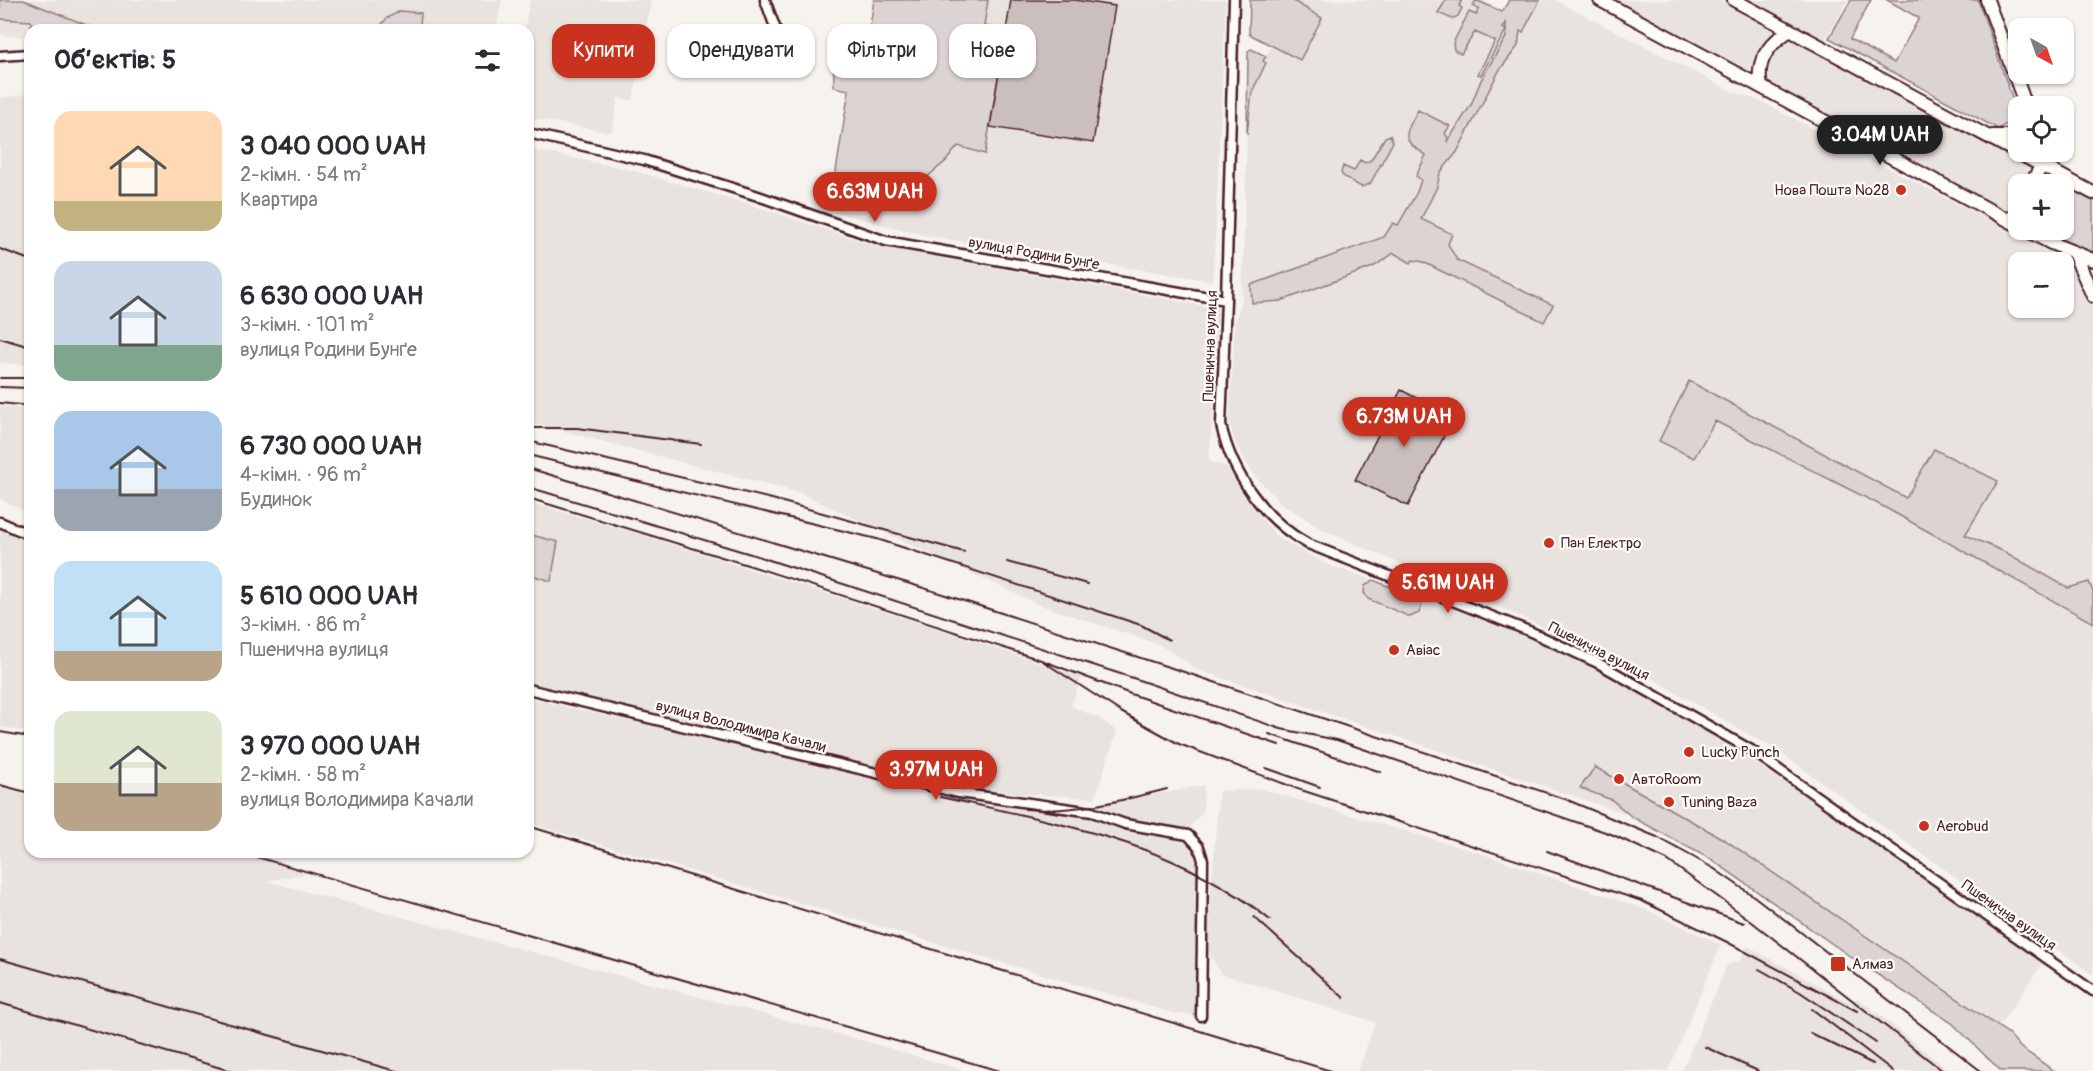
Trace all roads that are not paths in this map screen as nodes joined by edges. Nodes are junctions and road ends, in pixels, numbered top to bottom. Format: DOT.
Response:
graph roads {
  1 [pos="765,0"];
  2 [pos="1234,0"];
  3 [pos="1600,0"];
  4 [pos="1734,0"];
  5 [pos="1987,0"];
  6 [pos="774,24"];
  7 [pos="1790,30"];
  8 [pos="24,54"];
  9 [pos="0,56"];
  10 [pos="1761,86"];
  11 [pos="2022,96"];
  12 [pos="534,134"];
  13 [pos="1990,136"];
  14 [pos="2008,136"];
  15 [pos="2042,165"];
  16 [pos="2037,174"];
  17 [pos="2093,193"];
  18 [pos="2008,219"];
  19 [pos="2047,240"];
  20 [pos="2072,252"];
  21 [pos="2074,253"];
  22 [pos="2093,260"];
  23 [pos="2093,296"];
  24 [pos="1226,300"];
  25 [pos="0,522"];
  26 [pos="24,532"];
  27 [pos="534,690"];
  28 [pos="2093,991"];
  29 [pos="1201,1016"];
  1 -- 6 [label="street"];
  2 -- 24 [label="street, Пшенична вулиця"];
  3 -- 10 [label="main road"];
  4 -- 7 [label="main road"];
  5 -- 11 [label="main road"];
  7 -- 10 [label="main road"];
  7 -- 13 [label="main road"];
  8 -- 9 [label="street"];
  10 -- 18 [label="main road"];
  12 -- 24 [label="street, вулиця Родини Бунґе"];
  13 -- 14 [label="main road"];
  13 -- 15 [label="main road"];
  15 -- 16 [label="main road"];
  15 -- 17 [label="main road"];
  19 -- 20 [label="main road"];
  21 -- 22 [label="main road"];
  21 -- 23 [label="main road"];
  24 -- 28 [label="street, Пшенична вулиця"];
  25 -- 26 [label="street"];
  27 -- 29 [label="street, вулиця Володимира Качали"];
}
